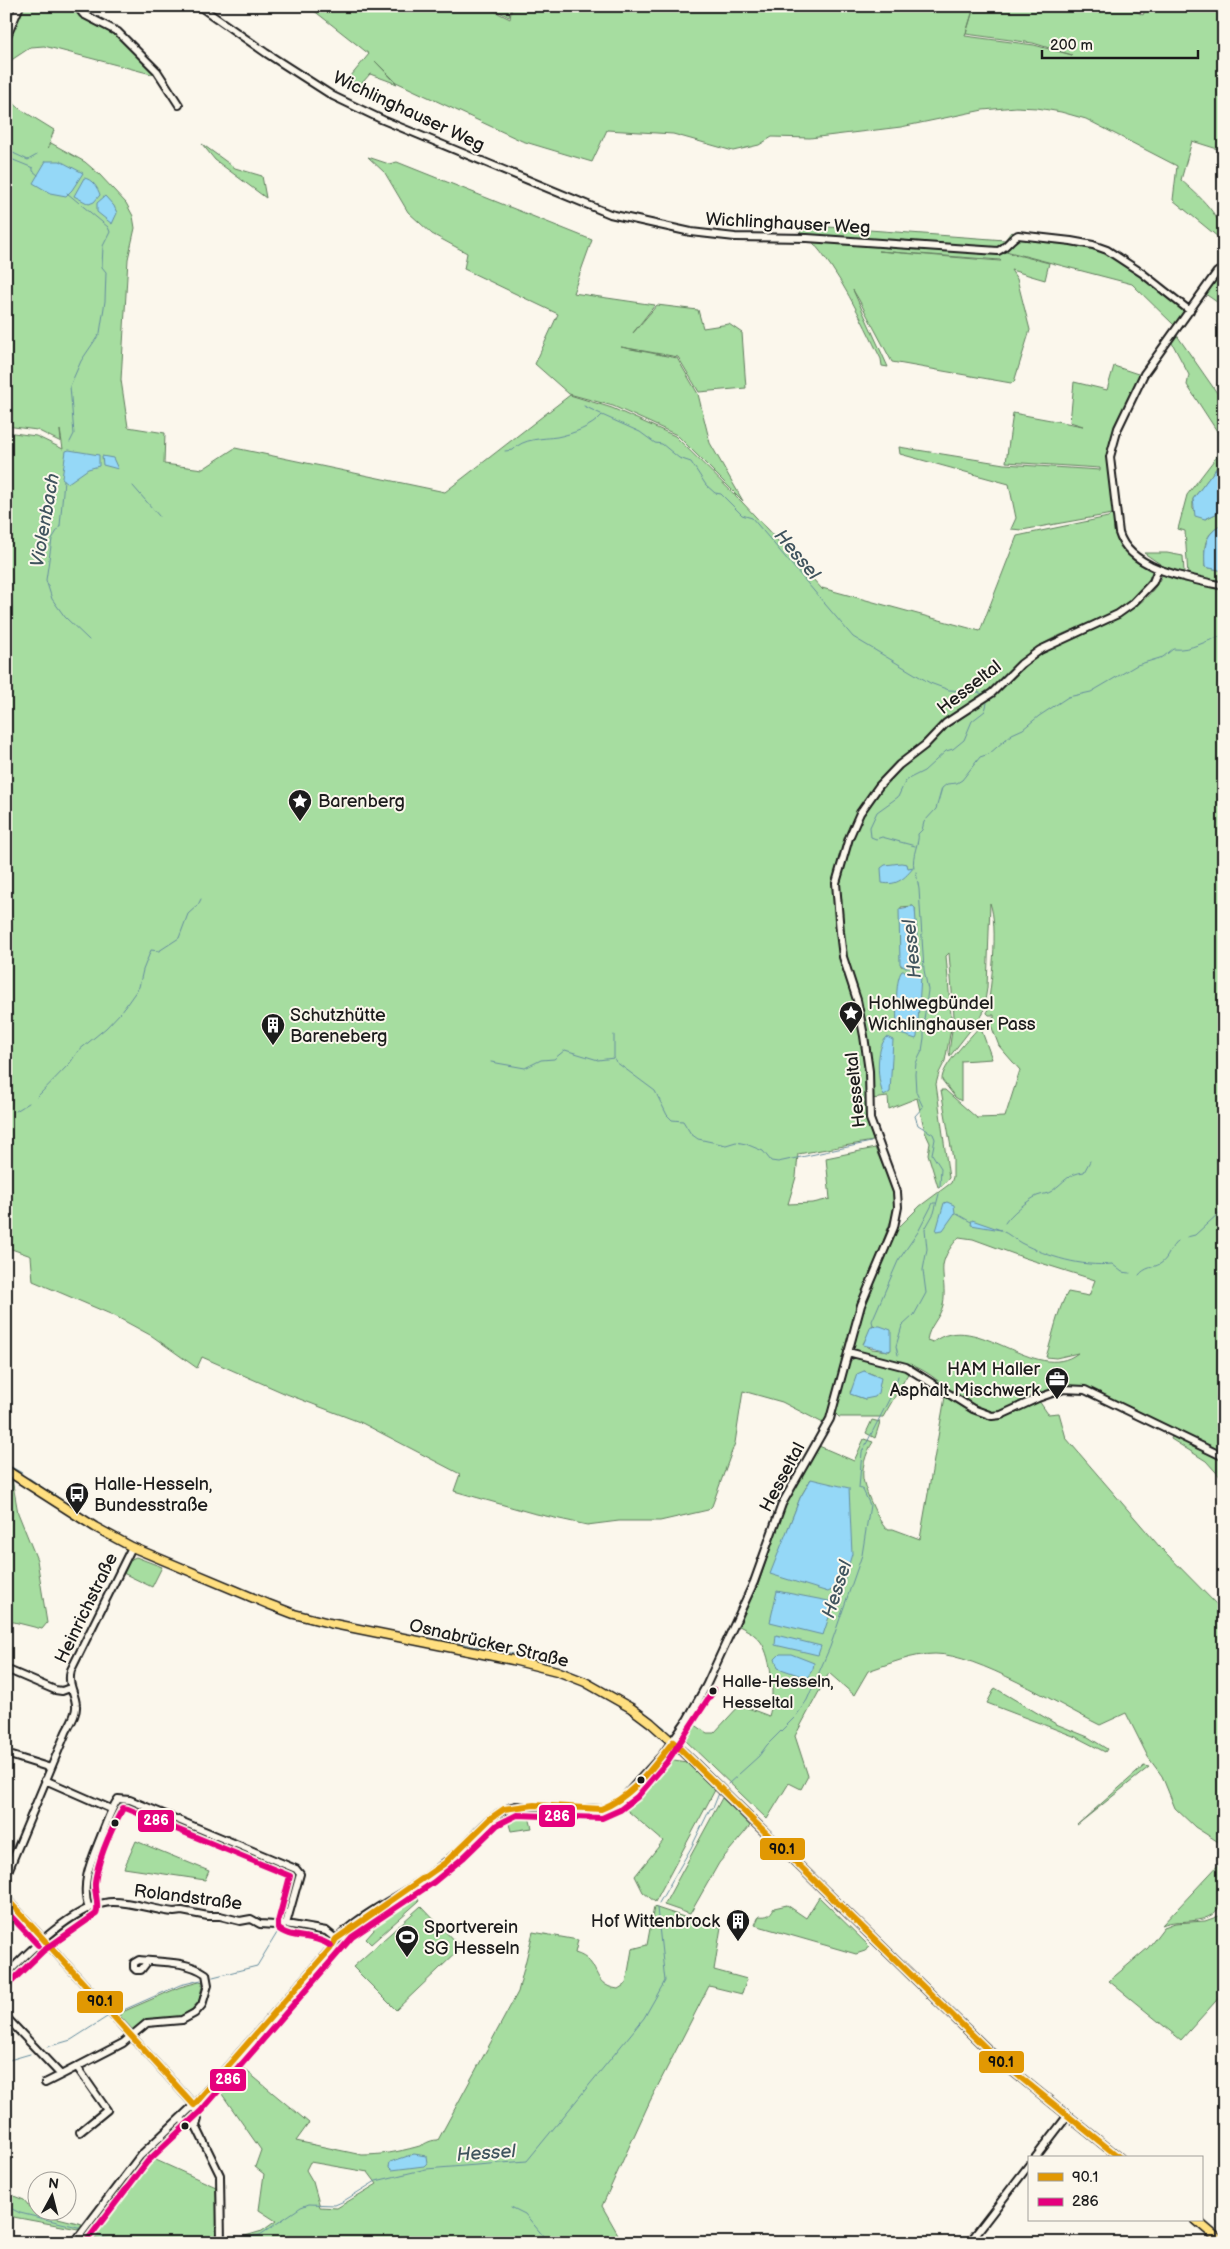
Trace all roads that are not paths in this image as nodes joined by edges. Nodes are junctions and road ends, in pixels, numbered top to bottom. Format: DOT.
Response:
graph roads {
  1 [pos="20,6"];
  2 [pos="76,6"];
  3 [pos="199,6"];
  4 [pos="6,38"];
  5 [pos="179,105"];
  6 [pos="1224,268"];
  7 [pos="1190,311"];
  8 [pos="1158,569"];
  9 [pos="1224,586"];
  10 [pos="848,1352"];
  11 [pos="1224,1457"];
  12 [pos="6,1470"];
  13 [pos="132,1547"];
  14 [pos="6,1669"];
  15 [pos="70,1688"];
  16 [pos="673,1742"];
  17 [pos="6,1754"];
  18 [pos="51,1768"];
  19 [pos="46,1780"];
  20 [pos="111,1808"];
  21 [pos="6,1876"];
  22 [pos="6,1898"];
  23 [pos="89,1909"];
  24 [pos="286,1924"];
  25 [pos="336,1939"];
  26 [pos="44,1940"];
  27 [pos="148,1961"];
  28 [pos="6,1974"];
  29 [pos="6,2017"];
  30 [pos="131,2036"];
  31 [pos="77,2067"];
  32 [pos="61,2075"];
  33 [pos="45,2083"];
  34 [pos="194,2105"];
  35 [pos="1068,2115"];
  36 [pos="180,2119"];
  37 [pos="196,2126"];
  38 [pos="80,2132"];
  39 [pos="1037,2156"];
  40 [pos="1118,2156"];
  41 [pos="1028,2167"];
  42 [pos="1198,2222"];
  43 [pos="221,2242"];
  44 [pos="74,2243"];
  45 [pos="969,2243"];
  46 [pos="1223,2243"];
  1 -- 4 [label="street"];
  2 -- 5 [label="street"];
  3 -- 7 [label="street, Wichlinghauser Weg"];
  6 -- 7 [label="street"];
  7 -- 8 [label="street"];
  8 -- 9 [label="street"];
  8 -- 10 [label="street, Hesseltal"];
  10 -- 11 [label="street"];
  10 -- 16 [label="street, Hesseltal"];
  12 -- 13 [label="main road, Osnabrücker Straße"];
  13 -- 15 [label="street, Heinrichstraße"];
  13 -- 16 [label="main road, Osnabrücker Straße"];
  14 -- 15 [label="street"];
  15 -- 18 [label="street, Heinrichstraße"];
  16 -- 25 [label="street, Hesseltal"];
  16 -- 35 [label="main road, Osnabrücker Straße"];
  17 -- 18 [label="street"];
  18 -- 19 [label="street, Heinrichstraße"];
  19 -- 20 [label="street"];
  19 -- 21 [label="street, Heinrichstraße"];
  20 -- 23 [label="street"];
  20 -- 24 [label="street"];
  22 -- 26 [label="street"];
  23 -- 24 [label="street, Rolandstraße"];
  23 -- 26 [label="street, Rolandstraße"];
  24 -- 25 [label="street, Rolandstraße"];
  25 -- 34 [label="street, Hesseltal"];
  26 -- 28 [label="street, Rolandstraße"];
  26 -- 30 [label="street"];
  27 -- 30 [label="street"];
  29 -- 32 [label="street"];
  30 -- 31 [label="street"];
  30 -- 34 [label="street"];
  31 -- 32 [label="street"];
  31 -- 38 [label="street"];
  32 -- 33 [label="street"];
  34 -- 36 [label="street, Hesseltal"];
  34 -- 37 [label="street"];
  35 -- 39 [label="street"];
  35 -- 40 [label="main road, Osnabrücker Straße"];
  36 -- 37 [label="street"];
  36 -- 44 [label="street, Hesseltal"];
  37 -- 43 [label="street"];
  41 -- 45 [label="street"];
  42 -- 46 [label="main road"];
}
